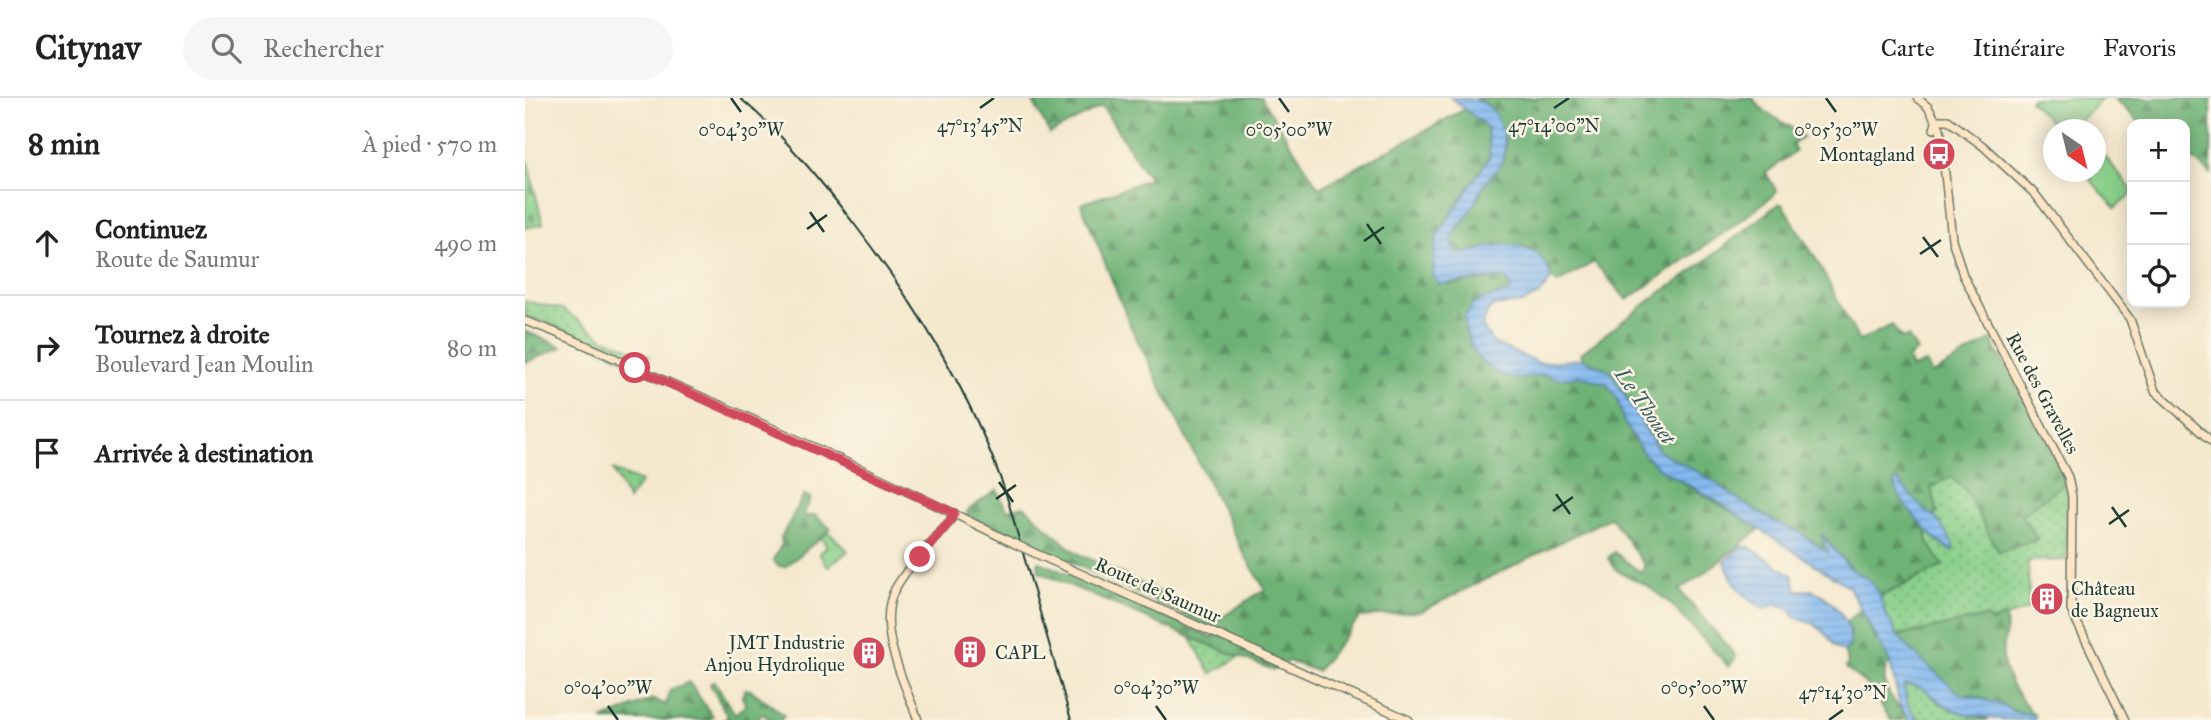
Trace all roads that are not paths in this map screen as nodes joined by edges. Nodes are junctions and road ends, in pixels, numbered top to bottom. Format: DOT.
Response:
graph roads {
  1 [pos="1918,99"];
  2 [pos="1937,124"];
  3 [pos="525,323"];
  4 [pos="2211,441"];
  5 [pos="953,515"];
  6 [pos="918,720"];
  7 [pos="1409,720"];
  8 [pos="2125,720"];
  1 -- 2 [label="street"];
  2 -- 4 [label="street"];
  2 -- 8 [label="street, Rue des Gravelles"];
  3 -- 5 [label="street, Route de Saumur"];
  5 -- 6 [label="street"];
  5 -- 7 [label="street, Route de Saumur, bridge"];
}
